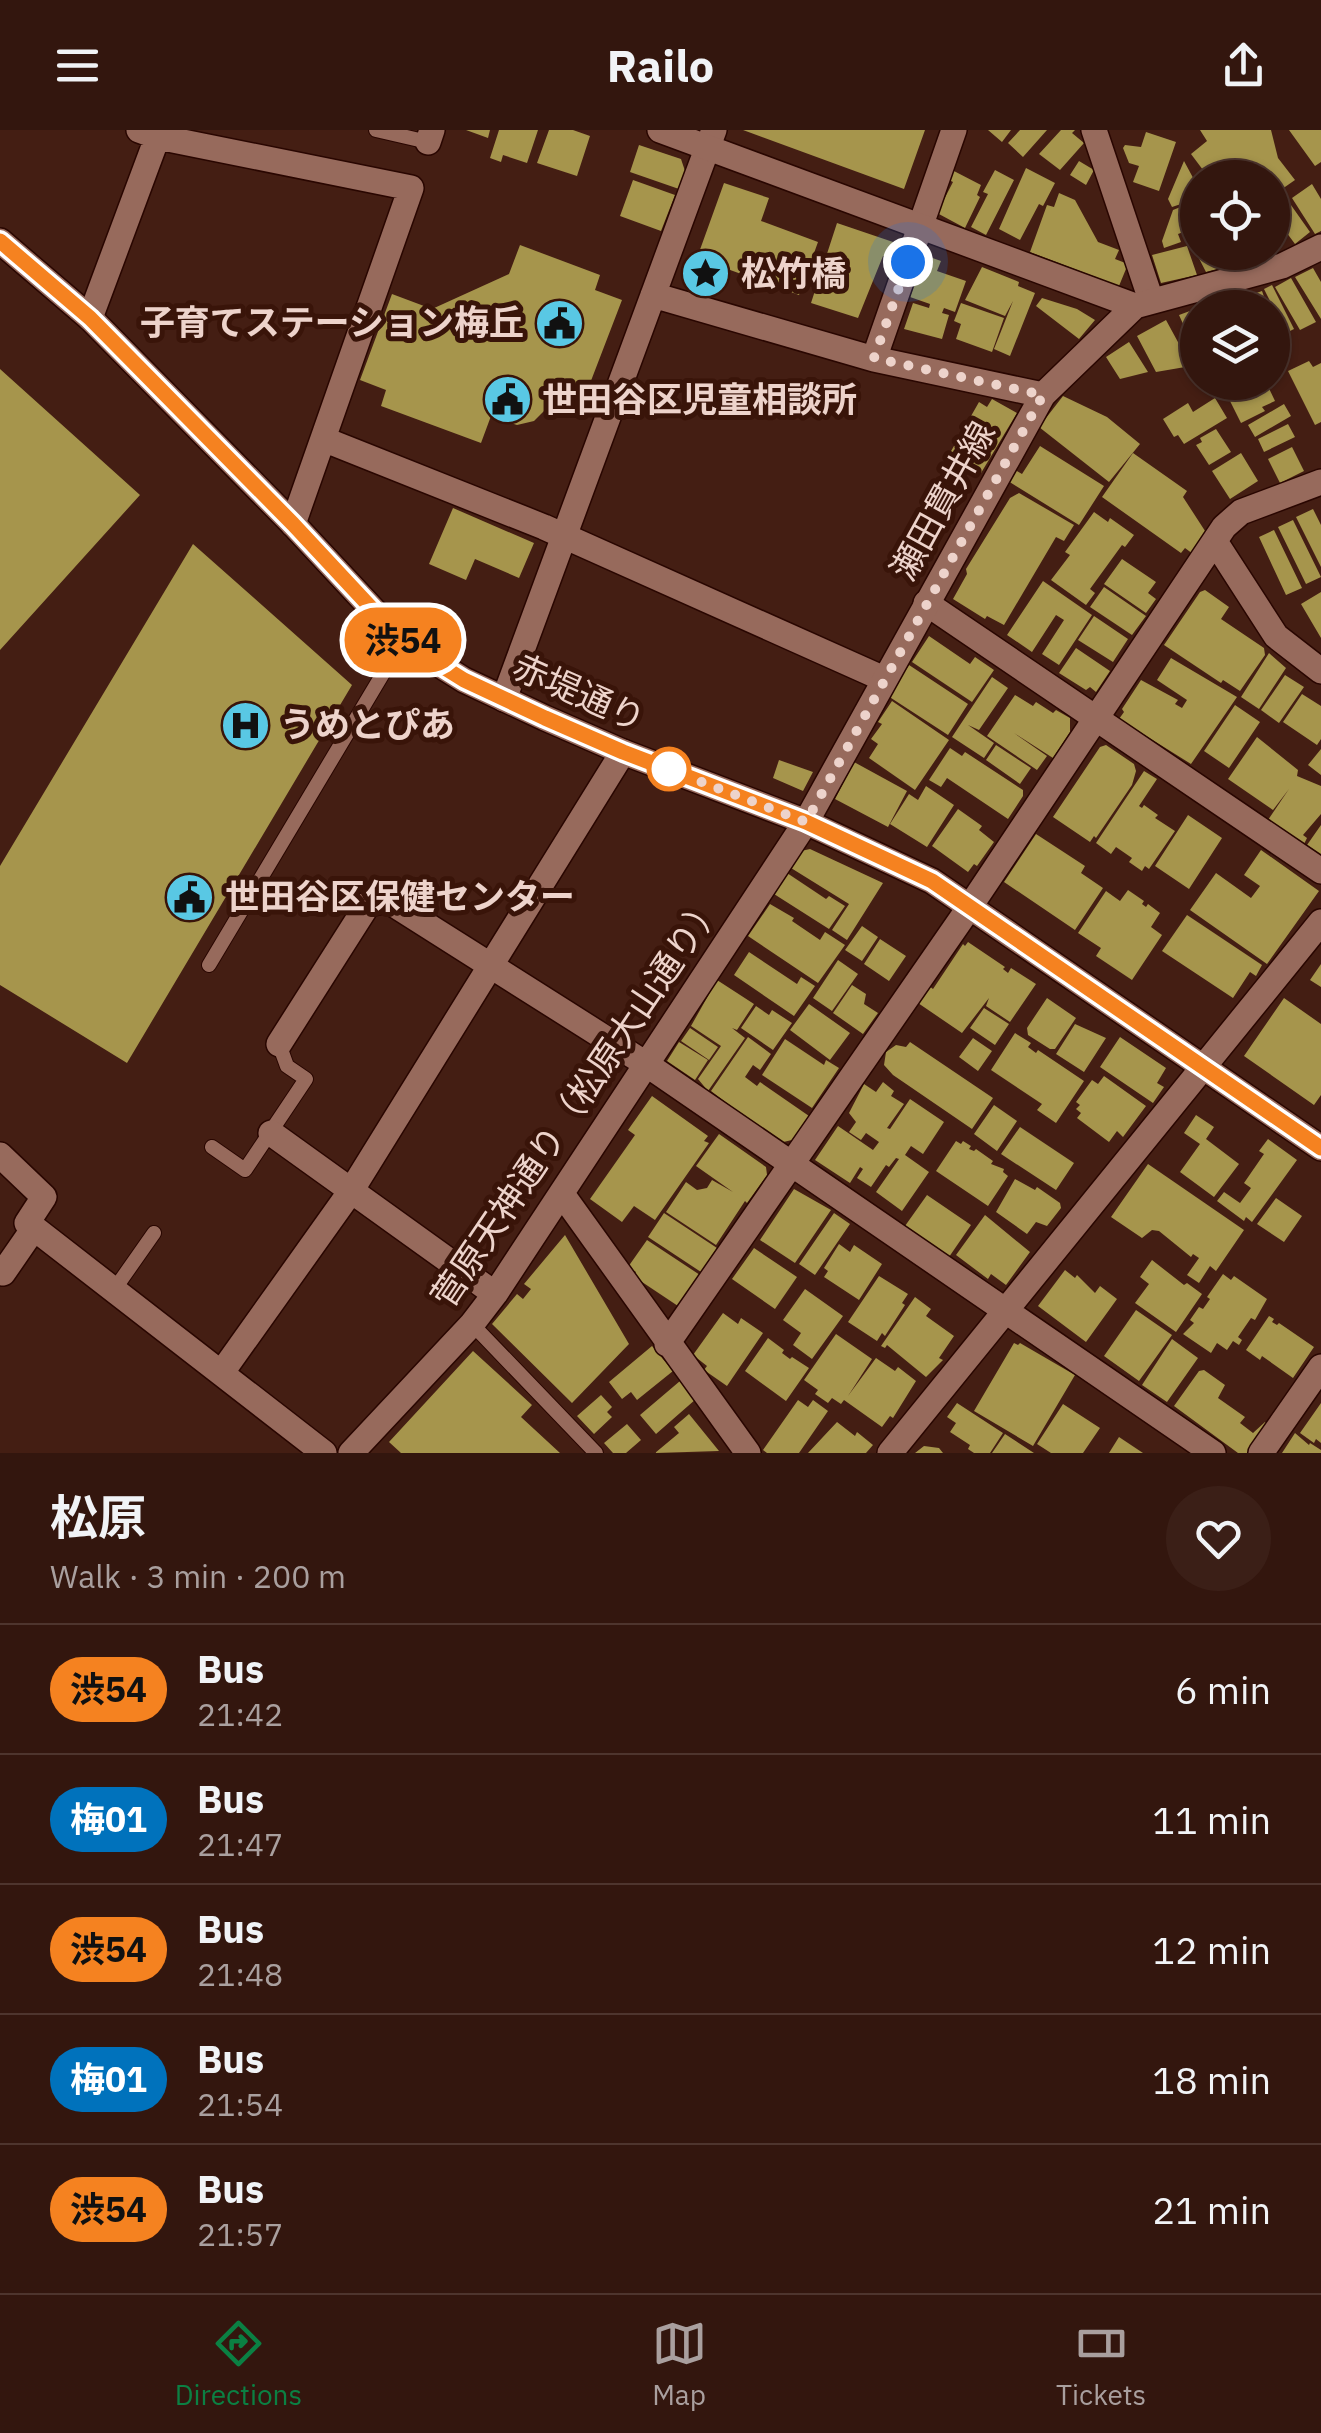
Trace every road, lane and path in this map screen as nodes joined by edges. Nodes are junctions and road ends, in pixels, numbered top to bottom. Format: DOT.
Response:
graph roads {
  1 [pos="376,130"];
  2 [pos="660,130"];
  3 [pos="954,130"];
  4 [pos="1094,130"];
  5 [pos="152,132"];
  6 [pos="430,136"];
  7 [pos="711,139"];
  8 [pos="920,226"];
  9 [pos="0,241"];
  10 [pos="1320,250"];
  11 [pos="653,295"];
  12 [pos="1143,303"];
  13 [pos="90,318"];
  14 [pos="874,358"];
  15 [pos="1043,395"];
  16 [pos="323,439"];
  17 [pos="1321,482"];
  18 [pos="293,524"];
  19 [pos="564,536"];
  20 [pos="1216,543"];
  21 [pos="926,603"];
  22 [pos="403,640"];
  23 [pos="1321,671"];
  24 [pos="884,679"];
  25 [pos="504,699"];
  26 [pos="1096,716"];
  27 [pos="623,752"];
  28 [pos="806,822"];
  29 [pos="1321,870"];
  30 [pos="971,905"];
  31 [pos="1321,922"];
  32 [pos="209,965"];
  33 [pos="490,968"];
  34 [pos="280,1044"];
  35 [pos="646,1064"];
  36 [pos="1206,1067"];
  37 [pos="271,1132"];
  38 [pos="212,1146"];
  39 [pos="1321,1148"];
  40 [pos="0,1155"];
  41 [pos="790,1163"];
  42 [pos="351,1191"];
  43 [pos="562,1194"];
  44 [pos="34,1228"];
  45 [pos="154,1233"];
  46 [pos="1,1272"];
  47 [pos="114,1290"];
  48 [pos="496,1294"];
  49 [pos="1005,1310"];
  50 [pos="472,1324"];
  51 [pos="667,1344"];
  52 [pos="1321,1367"];
  53 [pos="222,1372"];
  54 [pos="744,1452"];
  55 [pos="324,1453"];
  56 [pos="350,1453"];
  57 [pos="596,1453"];
  58 [pos="890,1453"];
  59 [pos="1213,1453"];
  60 [pos="1261,1453"];
  1 -- 6 [label="lane"];
  2 -- 7 [label="street"];
  3 -- 8 [label="street"];
  4 -- 12 [label="street"];
  5 -- 13 [label="street"];
  5 -- 16 [label="street"];
  7 -- 8 [label="street"];
  7 -- 11 [label="street"];
  8 -- 12 [label="street"];
  8 -- 14 [label="street"];
  9 -- 13 [label="street, 赤堤通り"];
  10 -- 12 [label="street, 瀬田貫井線"];
  11 -- 14 [label="street"];
  11 -- 19 [label="street"];
  12 -- 15 [label="street, 瀬田貫井線"];
  13 -- 18 [label="street, 赤堤通り"];
  14 -- 15 [label="street"];
  15 -- 21 [label="street, 瀬田貫井線"];
  16 -- 18 [label="street"];
  16 -- 19 [label="street"];
  17 -- 20 [label="street"];
  18 -- 22 [label="street, 赤堤通り"];
  19 -- 24 [label="street"];
  19 -- 25 [label="street"];
  20 -- 23 [label="street"];
  20 -- 26 [label="street"];
  21 -- 24 [label="street, 瀬田貫井線"];
  21 -- 26 [label="street"];
  22 -- 25 [label="street, 赤堤通り"];
  22 -- 32 [label="lane"];
  24 -- 28 [label="street, 瀬田貫井線"];
  25 -- 27 [label="street, 赤堤通り"];
  26 -- 29 [label="street"];
  26 -- 30 [label="street"];
  27 -- 28 [label="street, 赤堤通り"];
  27 -- 33 [label="street"];
  28 -- 30 [label="street, 赤堤通り"];
  28 -- 35 [label="street, 菅原天神通り（松原大山通り）"];
  30 -- 36 [label="street, 赤堤通り"];
  30 -- 41 [label="street"];
  31 -- 36 [label="street"];
  33 -- 34 [label="street"];
  33 -- 35 [label="street"];
  33 -- 42 [label="street"];
  34 -- 37 [label="lane"];
  35 -- 41 [label="street"];
  35 -- 43 [label="street, 菅原天神通り（松原大山通り）"];
  36 -- 39 [label="street, 赤堤通り"];
  36 -- 49 [label="street"];
  37 -- 38 [label="lane"];
  37 -- 42 [label="street"];
  40 -- 44 [label="street"];
  41 -- 49 [label="street"];
  41 -- 51 [label="street"];
  42 -- 48 [label="street"];
  42 -- 53 [label="street"];
  43 -- 48 [label="street, 菅原天神通り（松原大山通り）"];
  43 -- 51 [label="street"];
  44 -- 46 [label="street"];
  44 -- 47 [label="street"];
  45 -- 47 [label="lane"];
  47 -- 53 [label="street"];
  48 -- 50 [label="street, 菅原天神通り（松原大山通り）"];
  49 -- 58 [label="street"];
  49 -- 59 [label="street"];
  50 -- 56 [label="street, 菅原天神通り（松原大山通り）"];
  50 -- 57 [label="lane"];
  51 -- 54 [label="street"];
  52 -- 60 [label="street"];
  53 -- 55 [label="street"];
}
